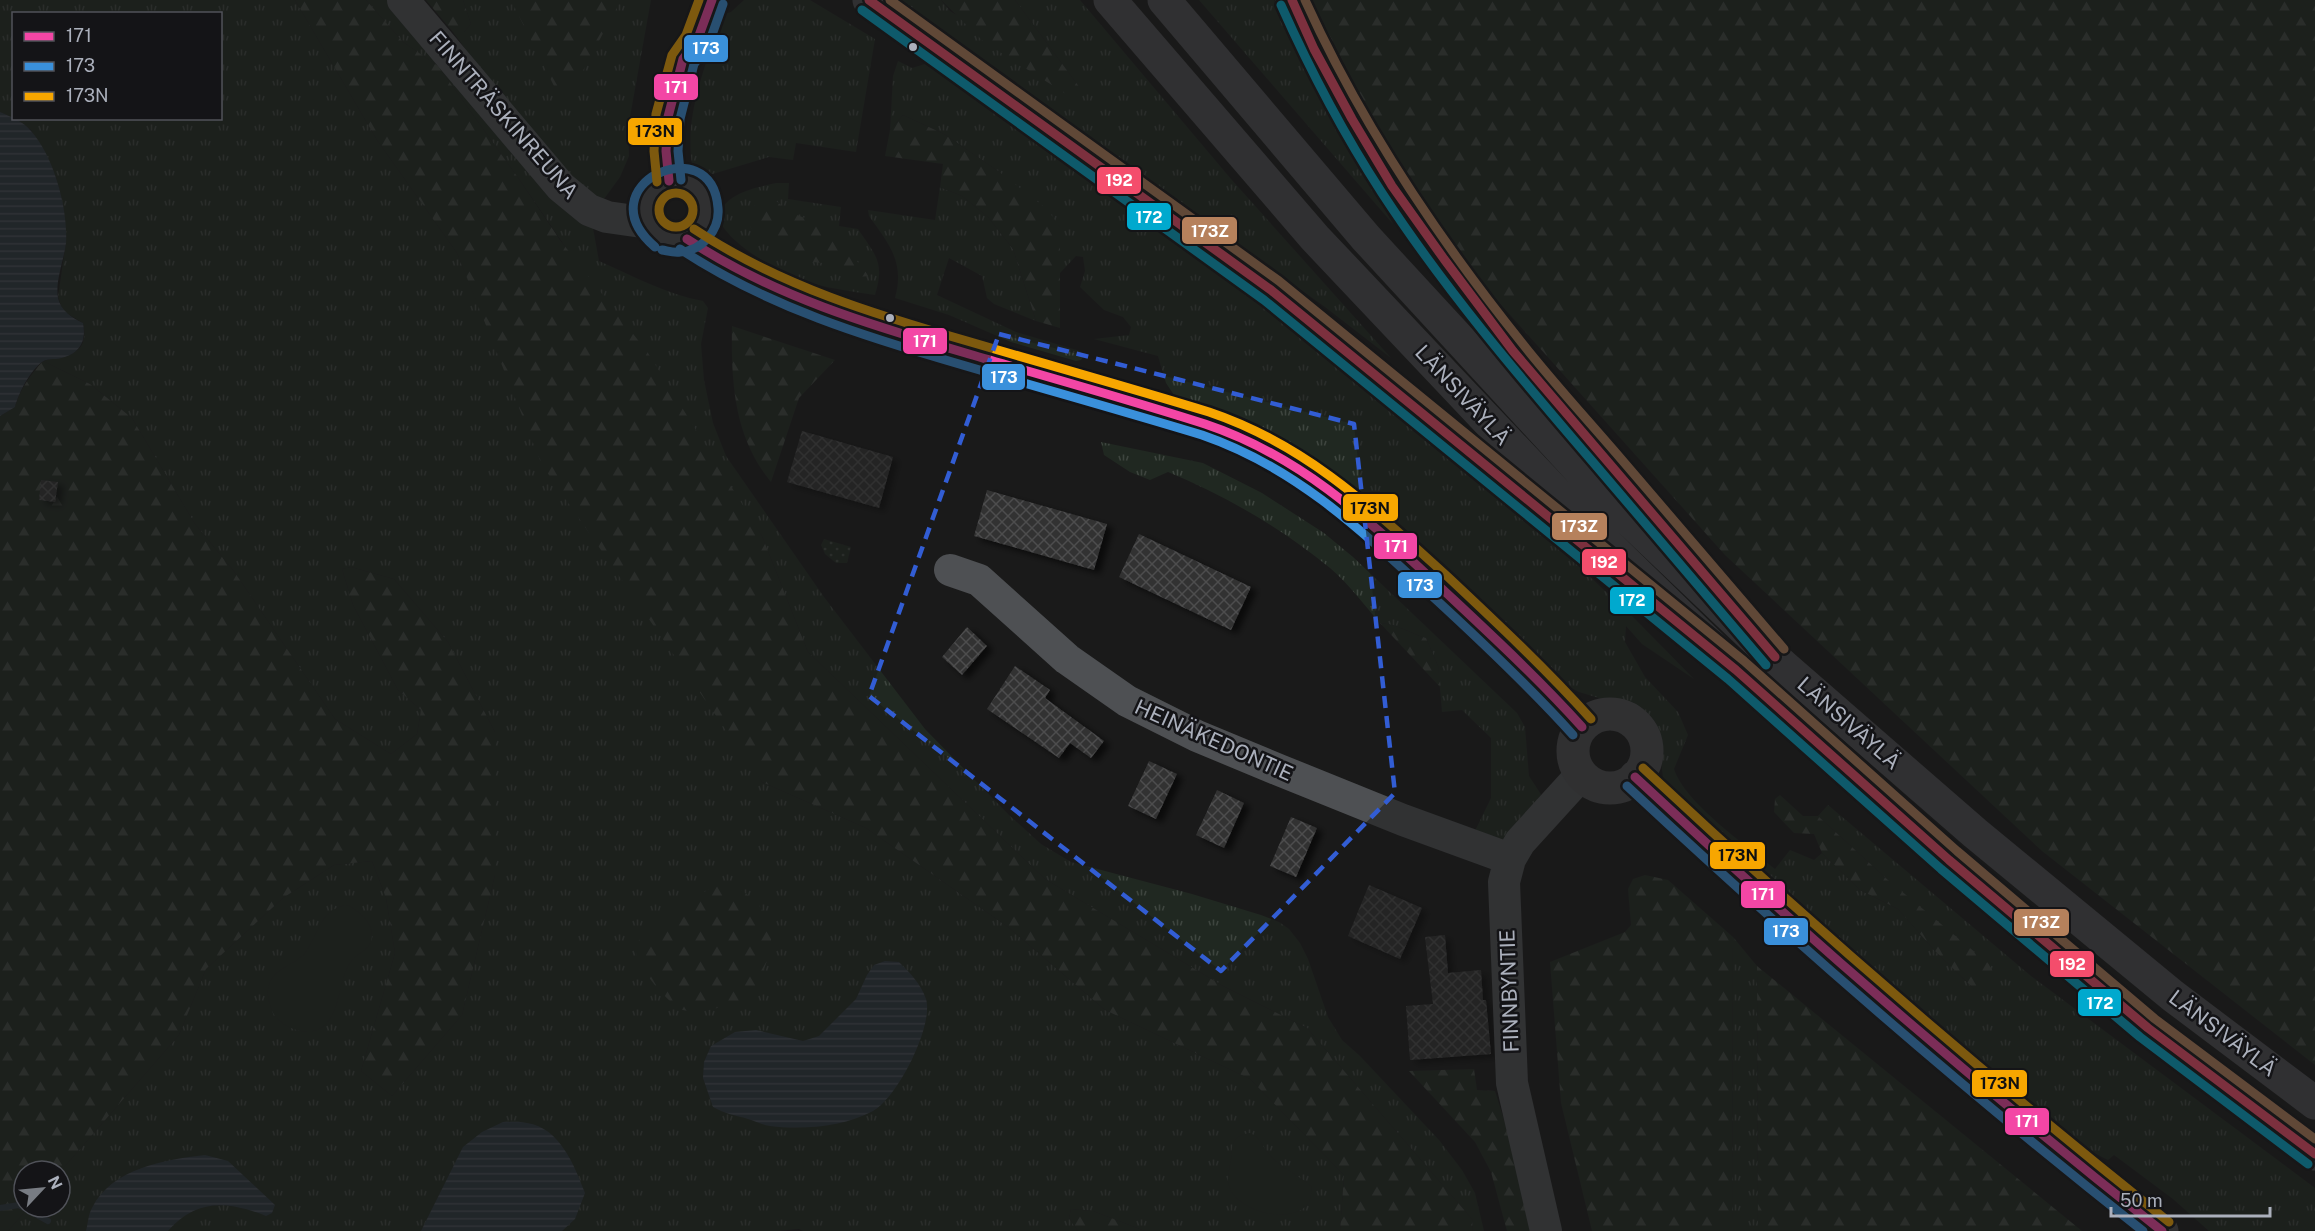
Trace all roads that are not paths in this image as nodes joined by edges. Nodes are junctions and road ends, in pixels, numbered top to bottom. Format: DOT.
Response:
graph roads {
  1 [pos="403,0"];
  2 [pos="687,0"];
  3 [pos="712,0"];
  4 [pos="869,0"];
  5 [pos="1110,0"];
  6 [pos="1164,0"];
  7 [pos="1292,0"];
  8 [pos="683,59"];
  9 [pos="669,181"];
  10 [pos="649,223"];
  11 [pos="687,239"];
  12 [pos="950,570"];
  13 [pos="1782,665"];
  14 [pos="1736,670"];
  15 [pos="1582,727"];
  16 [pos="1581,775"];
  17 [pos="1635,777"];
  18 [pos="1510,859"];
  19 [pos="2315,1103"];
  20 [pos="2315,1154"];
  21 [pos="1546,1231"];
  22 [pos="2162,1231"];
  1 -- 10 [label="street, FINNTRÄSKINREUNA"];
  2 -- 8 [label="main road"];
  3 -- 8 [label="main road"];
  4 -- 14 [label="highway"];
  5 -- 14 [label="highway, LÄNSIVÄYLÄ"];
  6 -- 13 [label="highway, LÄNSIVÄYLÄ"];
  7 -- 13 [label="highway"];
  8 -- 9 [label="main road"];
  9 -- 10 [label="main road"];
  9 -- 11 [label="main road"];
  10 -- 11 [label="main road"];
  11 -- 15 [label="main road"];
  12 -- 18 [label="street, HEINÄKEDONTIE"];
  13 -- 19 [label="highway, LÄNSIVÄYLÄ"];
  14 -- 20 [label="highway, LÄNSIVÄYLÄ"];
  15 -- 16 [label="main road"];
  15 -- 17 [label="main road"];
  16 -- 17 [label="main road"];
  16 -- 18 [label="street, FINNBYNTIE"];
  17 -- 22 [label="main road"];
  18 -- 21 [label="street, FINNBYNTIE"];
}
